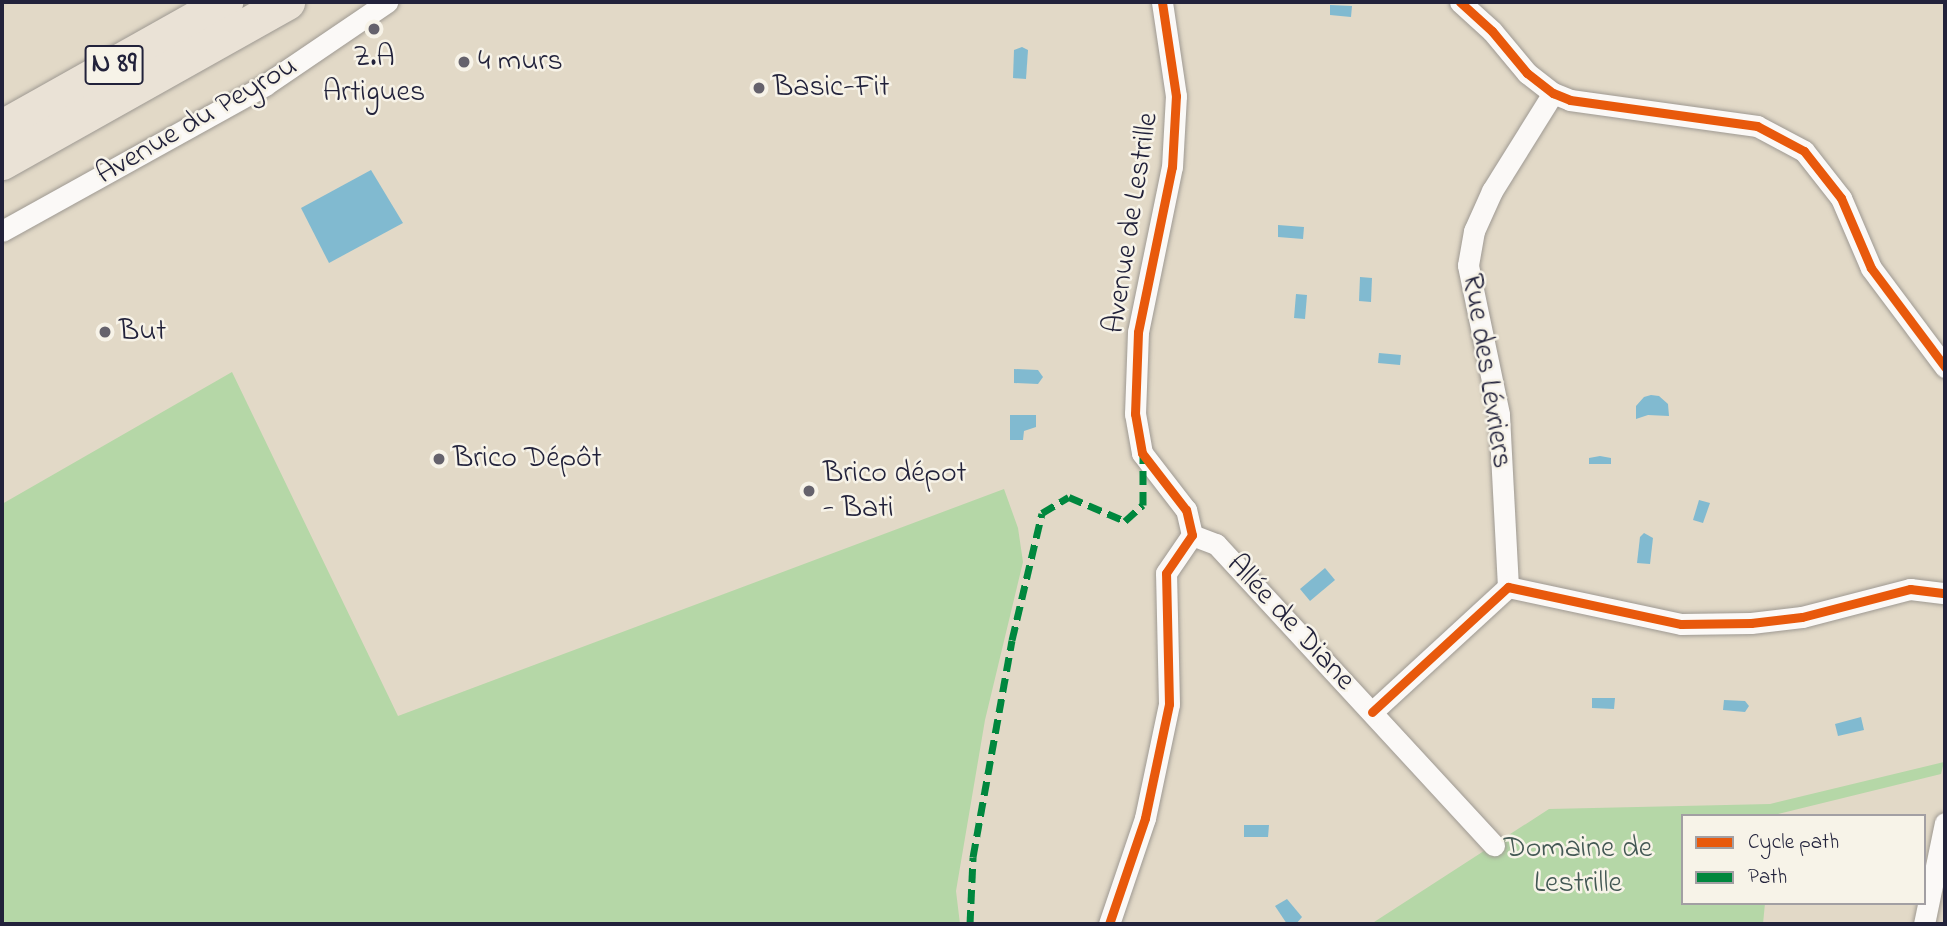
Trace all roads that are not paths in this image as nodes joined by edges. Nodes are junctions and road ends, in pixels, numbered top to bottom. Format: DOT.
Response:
graph roads {
  1 [pos="225,2"];
  2 [pos="287,2"];
  3 [pos="387,2"];
  4 [pos="1162,2"];
  5 [pos="1460,2"];
  6 [pos="1553,93"];
  7 [pos="2,127"];
  8 [pos="2,162"];
  9 [pos="2,231"];
  10 [pos="1945,367"];
  11 [pos="1192,535"];
  12 [pos="1508,587"];
  13 [pos="1945,593"];
  14 [pos="1372,712"];
  15 [pos="1945,823"];
  16 [pos="1494,845"];
  17 [pos="1109,924"];
  18 [pos="1924,924"];
  1 -- 7 [label="highway, N 89"];
  2 -- 8 [label="highway, N 89"];
  3 -- 9 [label="street, Avenue du Peyrou"];
  4 -- 11 [label="street, Avenue de Lestrille"];
  5 -- 6 [label="street"];
  6 -- 10 [label="street"];
  6 -- 12 [label="street, Rue des Lévriers"];
  11 -- 14 [label="street, Allée de Diane"];
  11 -- 17 [label="street"];
  12 -- 13 [label="street"];
  12 -- 14 [label="street"];
  14 -- 16 [label="street, Allée de Diane"];
  15 -- 18 [label="street"];
}
